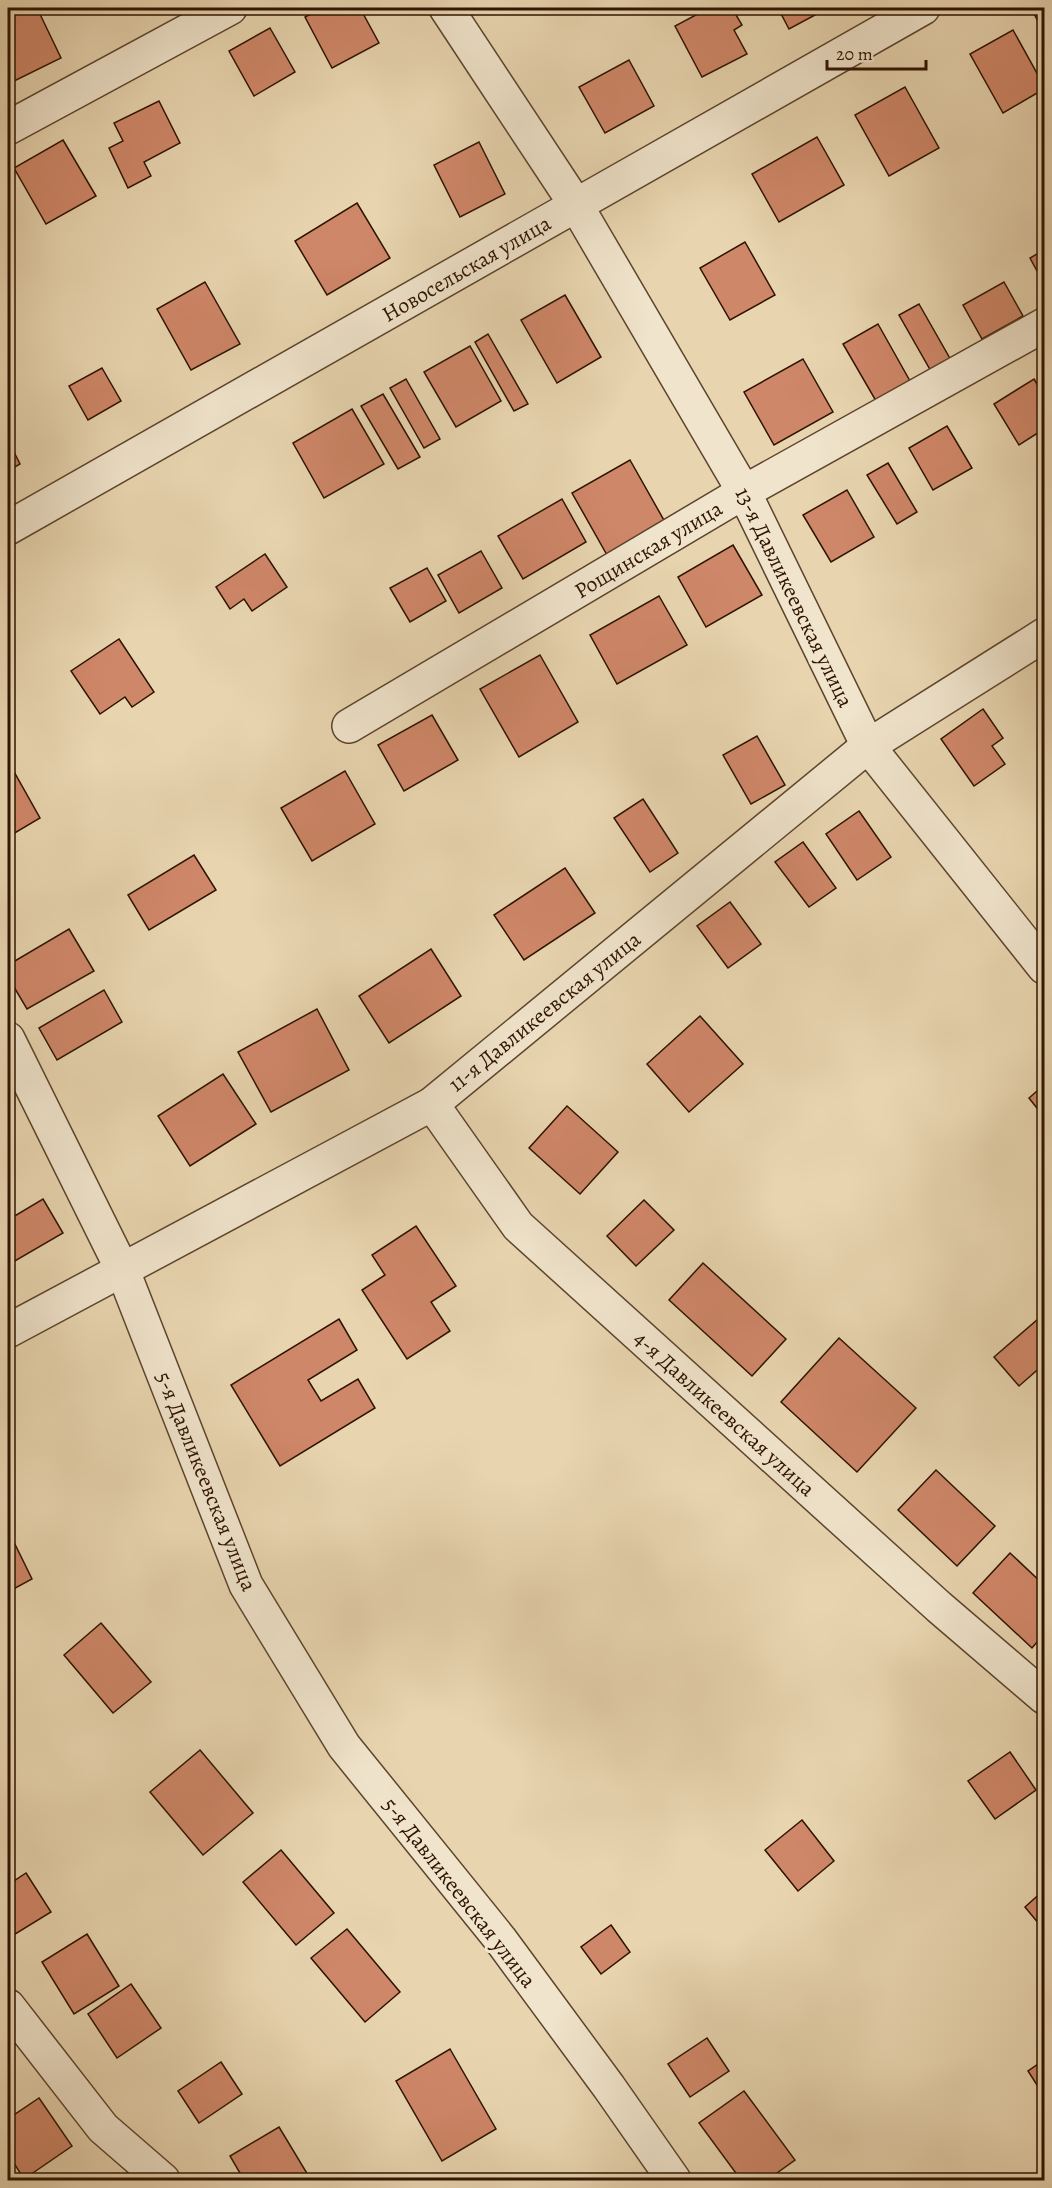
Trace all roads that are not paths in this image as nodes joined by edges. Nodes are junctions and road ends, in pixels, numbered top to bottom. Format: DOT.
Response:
graph roads {
  1 [pos="230,8"];
  2 [pos="446,8"];
  3 [pos="923,8"];
  4 [pos="8,128"];
  5 [pos="576,205"];
  6 [pos="1044,325"];
  7 [pos="744,492"];
  8 [pos="8,528"];
  9 [pos="1044,635"];
  10 [pos="349,726"];
  11 [pos="868,746"];
  12 [pos="1044,967"];
  13 [pos="8,1039"];
  14 [pos="432,1104"];
  15 [pos="123,1271"];
  16 [pos="8,1331"];
  17 [pos="1044,1697"];
  18 [pos="8,2006"];
  19 [pos="163,2181"];
  20 [pos="674,2181"];
  1 -- 4 [label="street"];
  2 -- 5 [label="street"];
  3 -- 5 [label="street, Новосельская улица"];
  5 -- 7 [label="street, 13-я Давликеевская улица"];
  5 -- 8 [label="street, Новосельская улица"];
  6 -- 7 [label="street, Рощинская улица"];
  7 -- 10 [label="street, Рощинская улица"];
  7 -- 11 [label="street, 13-я Давликеевская улица"];
  9 -- 11 [label="street, 11-я Давликеевская улица"];
  11 -- 12 [label="street, 13-я Давликеевская улица"];
  11 -- 14 [label="street, 11-я Давликеевская улица"];
  13 -- 15 [label="street, 5-я Давликеевская улица"];
  14 -- 15 [label="street, 11-я Давликеевская улица"];
  14 -- 17 [label="street, 4-я Давликеевская улица"];
  15 -- 16 [label="street, 11-я Давликеевская улица"];
  15 -- 20 [label="street, 5-я Давликеевская улица"];
  18 -- 19 [label="street"];
}
